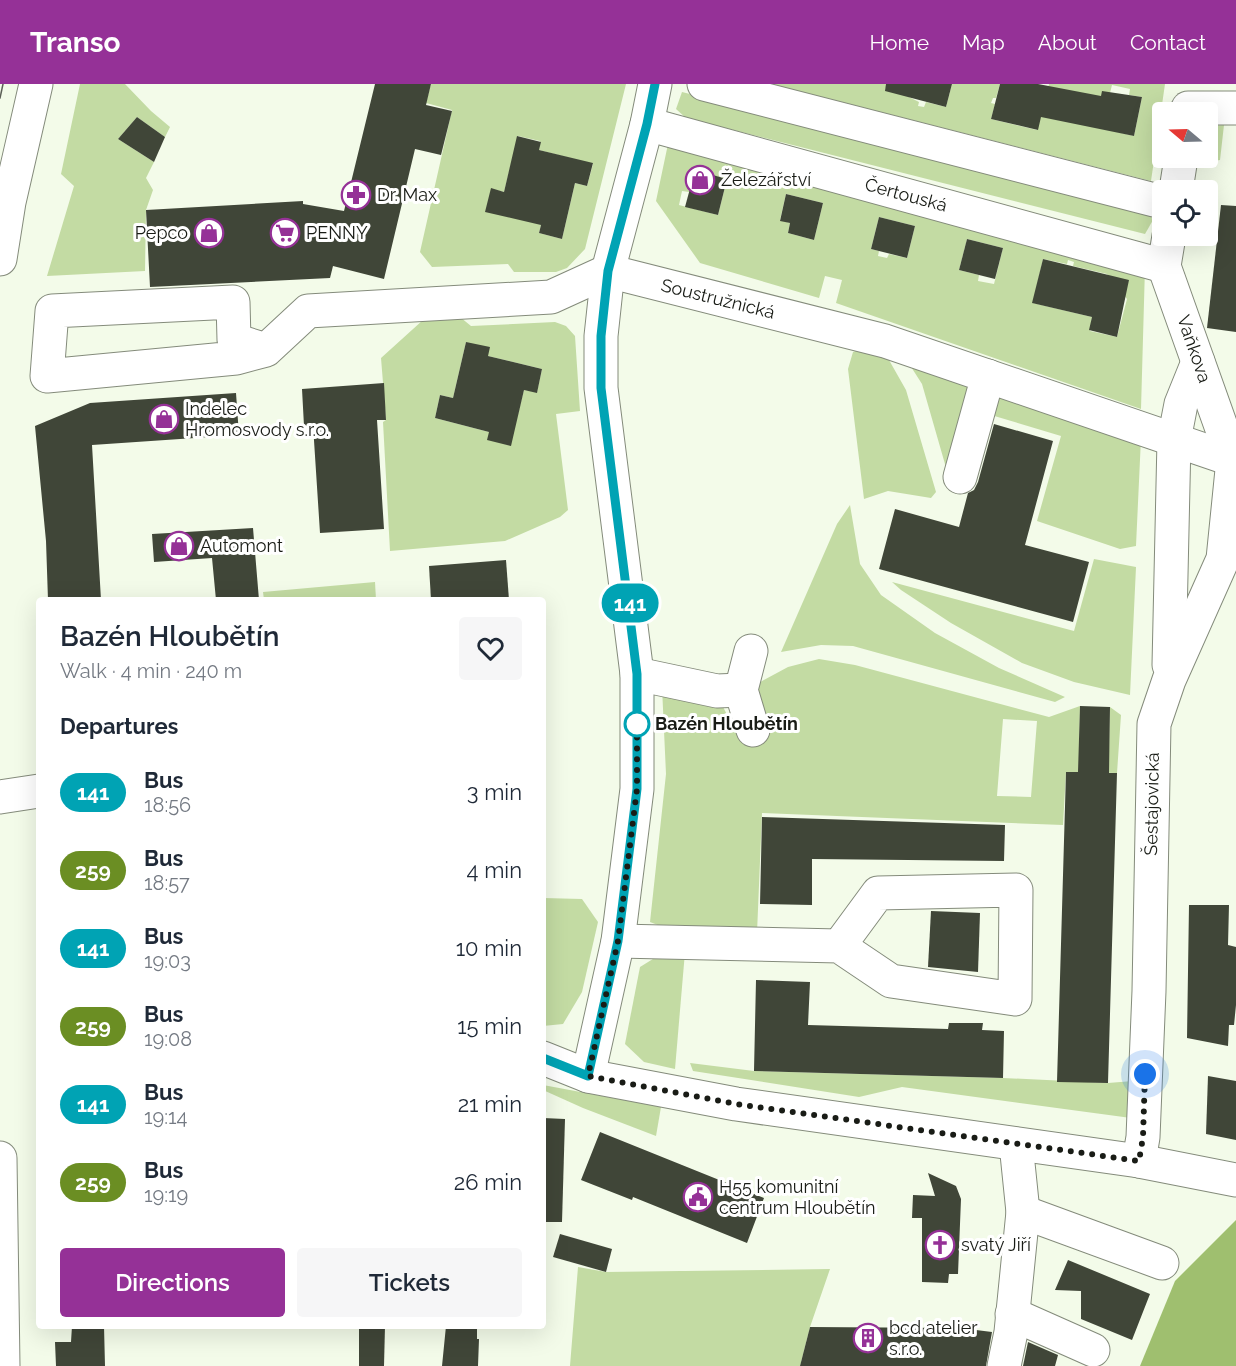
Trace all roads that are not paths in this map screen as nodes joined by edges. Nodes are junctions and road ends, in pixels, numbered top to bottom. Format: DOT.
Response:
graph roads {
  1 [pos="36,84"];
  2 [pos="655,84"];
  3 [pos="704,84"];
  4 [pos="1190,101"];
  5 [pos="1236,108"];
  6 [pos="647,124"];
  7 [pos="1152,199"];
  8 [pos="1167,251"];
  9 [pos="0,259"];
  10 [pos="608,271"];
  11 [pos="266,350"];
  12 [pos="1198,362"];
  13 [pos="988,376"];
  14 [pos="1174,440"];
  15 [pos="1235,461"];
  16 [pos="960,477"];
  17 [pos="751,651"];
  18 [pos="637,674"];
  19 [pos="1169,680"];
  20 [pos="741,690"];
  21 [pos="753,730"];
  22 [pos="36,791"];
  23 [pos="0,797"];
  24 [pos="618,941"];
  25 [pos="839,946"];
  26 [pos="546,1059"];
  27 [pos="588,1076"];
  28 [pos="1016,1144"];
  29 [pos="0,1158"];
  30 [pos="1139,1161"];
  31 [pos="1236,1180"];
  32 [pos="1023,1212"];
  33 [pos="1162,1263"];
  34 [pos="1012,1314"];
  35 [pos="1093,1350"];
  36 [pos="3,1366"];
  37 [pos="1004,1366"];
  1 -- 9 [label="street"];
  2 -- 6 [label="street"];
  3 -- 7 [label="street"];
  4 -- 5 [label="street"];
  6 -- 8 [label="street, Čertouská"];
  6 -- 10 [label="street"];
  8 -- 12 [label="street, Vaňkova"];
  10 -- 11 [label="street"];
  10 -- 13 [label="street, Soustružnická"];
  10 -- 18 [label="street"];
  11 -- 11 [label="street"];
  12 -- 14 [label="street"];
  12 -- 15 [label="street, Vaňkova"];
  13 -- 14 [label="street, Soustružnická"];
  13 -- 16 [label="street"];
  14 -- 15 [label="street, Soustružnická"];
  14 -- 19 [label="street"];
  15 -- 19 [label="street, Šestajovická"];
  17 -- 20 [label="street"];
  18 -- 20 [label="street"];
  18 -- 24 [label="street"];
  19 -- 30 [label="street, Šestajovická"];
  20 -- 21 [label="street"];
  22 -- 23 [label="street"];
  24 -- 25 [label="street"];
  24 -- 27 [label="street"];
  25 -- 25 [label="street"];
  26 -- 27 [label="street"];
  27 -- 28 [label="street"];
  28 -- 30 [label="street"];
  28 -- 32 [label="street"];
  29 -- 36 [label="street"];
  30 -- 31 [label="street"];
  32 -- 33 [label="street"];
  32 -- 34 [label="street"];
  34 -- 35 [label="street"];
  34 -- 37 [label="street"];
}
